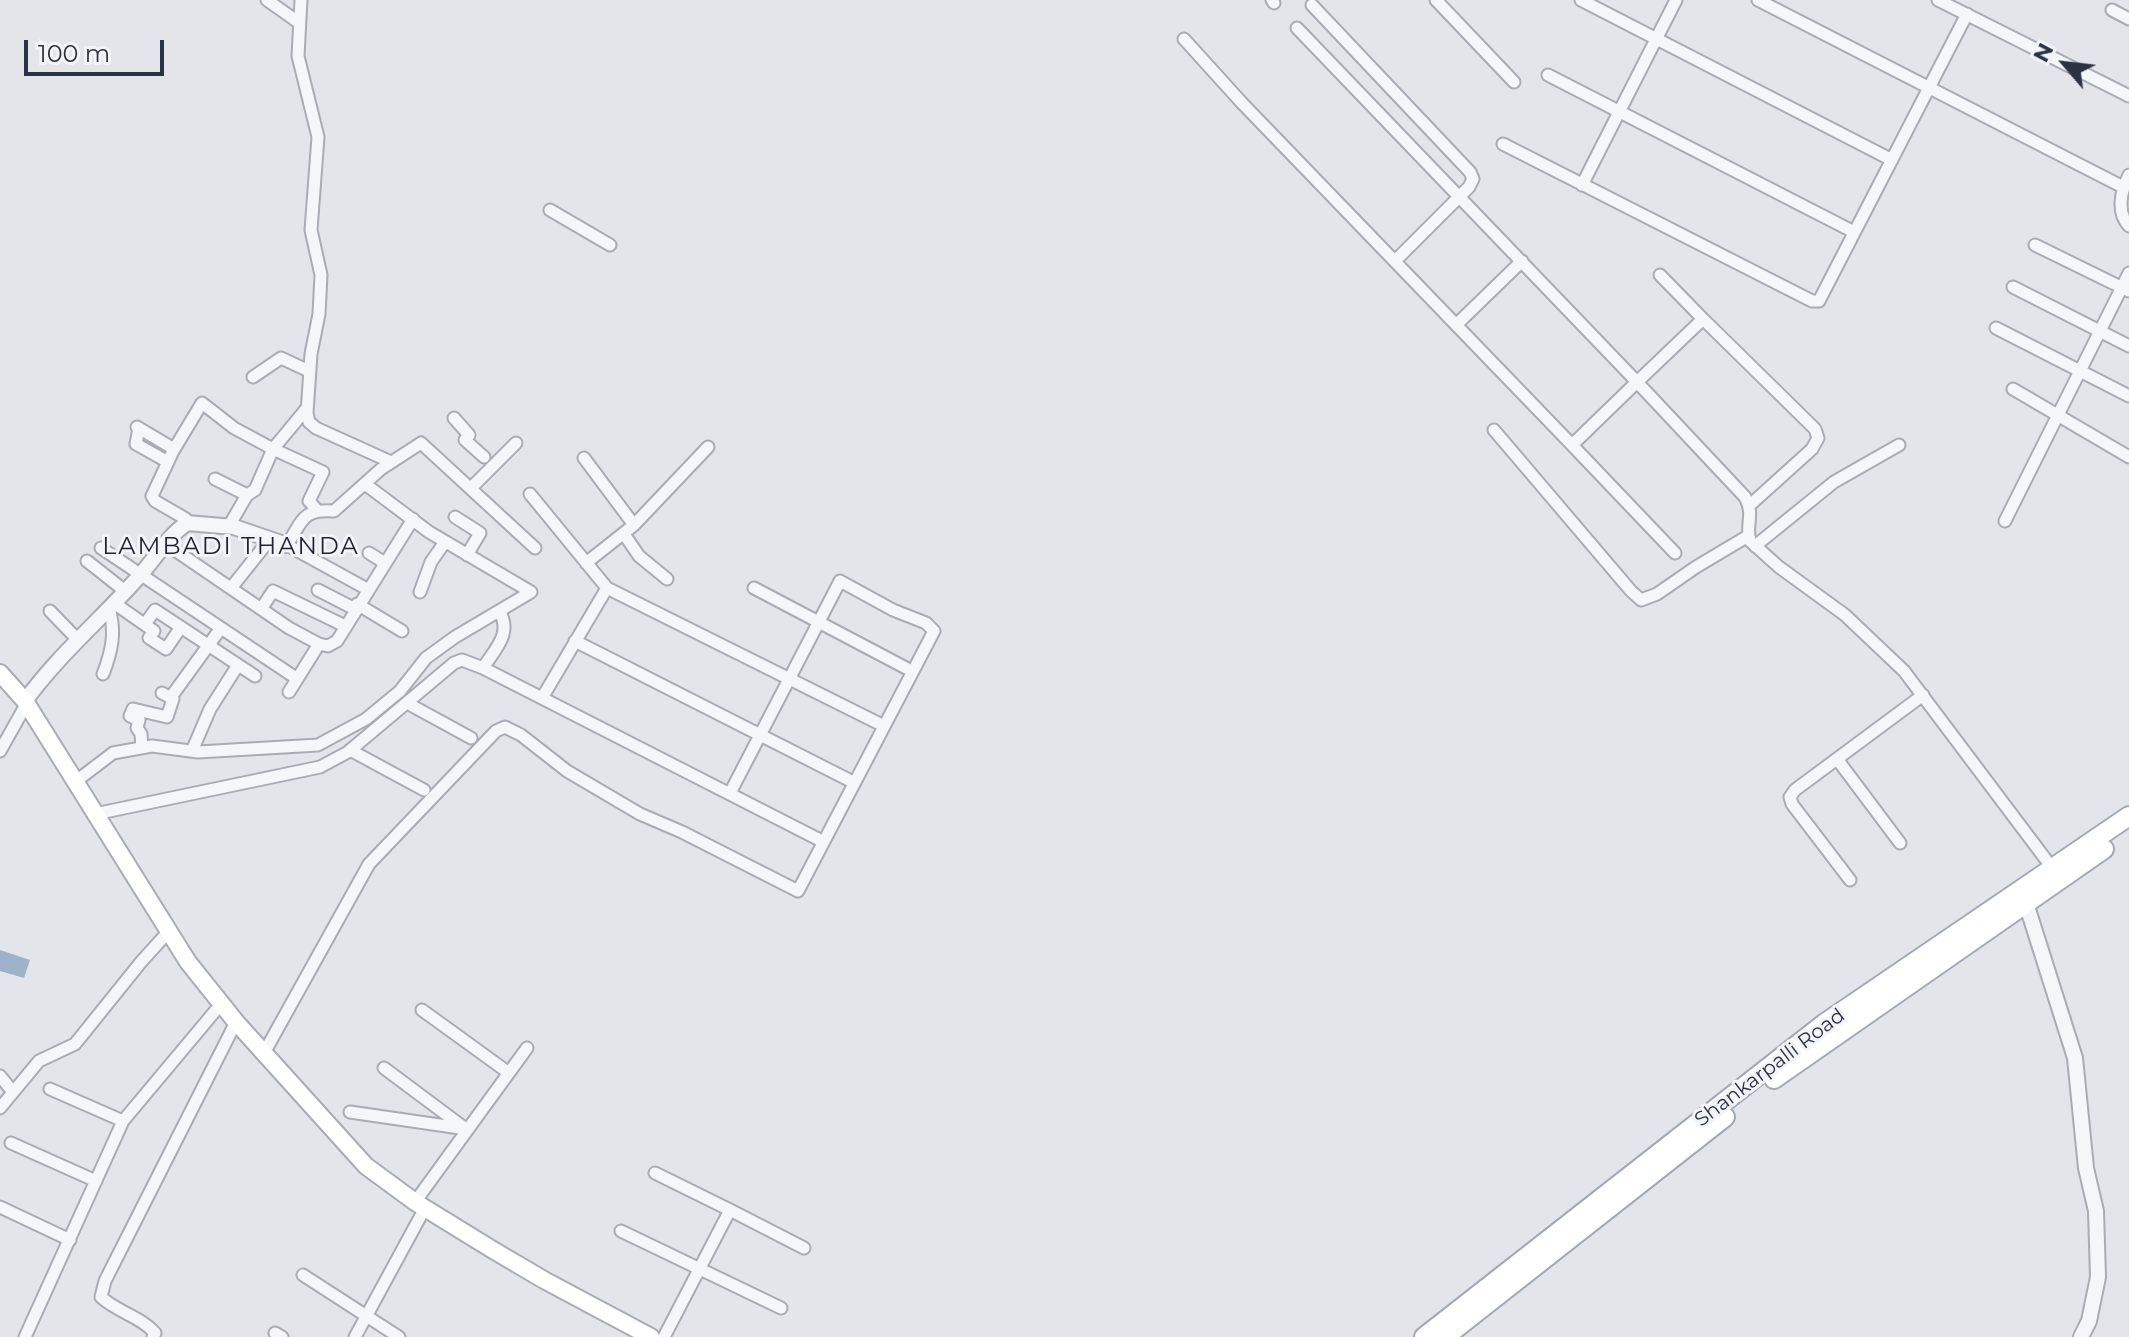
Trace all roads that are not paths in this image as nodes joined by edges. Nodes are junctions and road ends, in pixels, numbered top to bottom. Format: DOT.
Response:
graph roads {
  1 [pos="267,0"];
  2 [pos="301,0"];
  3 [pos="1436,0"];
  4 [pos="1581,0"];
  5 [pos="1676,0"];
  6 [pos="1758,0"];
  7 [pos="1938,0"];
  8 [pos="1312,5"];
  9 [pos="2112,10"];
  10 [pos="1967,14"];
  11 [pos="2129,19"];
  12 [pos="298,22"];
  13 [pos="1297,28"];
  14 [pos="1184,39"];
  15 [pos="1656,39"];
  16 [pos="1548,75"];
  17 [pos="1514,82"];
  18 [pos="1930,88"];
  19 [pos="2129,96"];
  20 [pos="1619,111"];
  21 [pos="1503,144"];
  22 [pos="1892,160"];
  23 [pos="2126,181"];
  24 [pos="1582,185"];
  25 [pos="1460,196"];
  26 [pos="550,210"];
  27 [pos="2129,226"];
  28 [pos="1854,232"];
  29 [pos="610,245"];
  30 [pos="2035,245"];
  31 [pos="1395,261"];
  32 [pos="1522,261"];
  33 [pos="2129,273"];
  34 [pos="1660,275"];
  35 [pos="2013,287"];
  36 [pos="2126,290"];
  37 [pos="1703,319"];
  38 [pos="1456,325"];
  39 [pos="1996,328"];
  40 [pos="2100,332"];
  41 [pos="2129,346"];
  42 [pos="2080,370"];
  43 [pos="309,371"];
  44 [pos="253,377"];
  45 [pos="1637,382"];
  46 [pos="2013,389"];
  47 [pos="2129,396"];
  48 [pos="307,408"];
  49 [pos="2057,415"];
  50 [pos="454,418"];
  51 [pos="1494,430"];
  52 [pos="516,443"];
  53 [pos="1572,445"];
  54 [pos="1899,445"];
  55 [pos="708,447"];
  56 [pos="174,449"];
  57 [pos="273,449"];
  58 [pos="484,457"];
  59 [pos="2129,457"];
  60 [pos="584,458"];
  61 [pos="168,462"];
  62 [pos="391,462"];
  63 [pos="215,479"];
  64 [pos="365,484"];
  65 [pos="471,488"];
  66 [pos="530,494"];
  67 [pos="247,495"];
  68 [pos="1750,505"];
  69 [pos="316,509"];
  70 [pos="455,517"];
  71 [pos="413,519"];
  72 [pos="2005,521"];
  73 [pos="187,523"];
  74 [pos="634,525"];
  75 [pos="229,526"];
  76 [pos="624,534"];
  77 [pos="270,539"];
  78 [pos="1751,541"];
  79 [pos="445,542"];
  80 [pos="166,544"];
  81 [pos="287,545"];
  82 [pos="101,548"];
  83 [pos="535,548"];
  84 [pos="369,553"];
  85 [pos="1675,553"];
  86 [pos="467,555"];
  87 [pos="87,561"];
  88 [pos="385,563"];
  89 [pos="586,563"];
  90 [pos="142,574"];
  91 [pos="349,578"];
  92 [pos="667,579"];
  93 [pos="231,588"];
  94 [pos="607,588"];
  95 [pos="754,588"];
  96 [pos="367,589"];
  97 [pos="318,590"];
  98 [pos="125,591"];
  99 [pos="420,592"];
  100 [pos="336,598"];
  101 [pos="112,606"];
  102 [pos="356,607"];
  103 [pos="261,609"];
  104 [pos="50,611"];
  105 [pos="499,611"];
  106 [pos="819,622"];
  107 [pos="145,624"];
  108 [pos="345,626"];
  109 [pos="181,627"];
  110 [pos="221,628"];
  111 [pos="402,631"];
  112 [pos="78,640"];
  113 [pos="575,641"];
  114 [pos="319,644"];
  115 [pos="208,645"];
  116 [pos="238,665"];
  117 [pos="483,668"];
  118 [pos="906,668"];
  119 [pos="0,673"];
  120 [pos="103,674"];
  121 [pos="255,676"];
  122 [pos="296,678"];
  123 [pos="789,679"];
  124 [pos="289,692"];
  125 [pos="1923,695"];
  126 [pos="542,698"];
  127 [pos="26,702"];
  128 [pos="407,703"];
  129 [pos="878,723"];
  130 [pos="760,735"];
  131 [pos="471,738"];
  132 [pos="142,748"];
  133 [pos="350,750"];
  134 [pos="0,751"];
  135 [pos="192,751"];
  136 [pos="1837,759"];
  137 [pos="849,780"];
  138 [pos="75,782"];
  139 [pos="424,790"];
  140 [pos="730,793"];
  141 [pos="95,814"];
  142 [pos="2129,816"];
  143 [pos="2129,831"];
  144 [pos="818,839"];
  145 [pos="1900,843"];
  146 [pos="2053,869"];
  147 [pos="1850,880"];
  148 [pos="2026,903"];
  149 [pos="169,931"];
  150 [pos="221,1004"];
  151 [pos="422,1010"];
  152 [pos="236,1022"];
  153 [pos="527,1048"];
  154 [pos="264,1053"];
  155 [pos="384,1068"];
  156 [pos="509,1073"];
  157 [pos="0,1076"];
  158 [pos="50,1089"];
  159 [pos="13,1092"];
  160 [pos="0,1108"];
  161 [pos="350,1112"];
  162 [pos="123,1121"];
  163 [pos="467,1129"];
  164 [pos="11,1143"];
  165 [pos="655,1173"];
  166 [pos="96,1181"];
  167 [pos="420,1205"];
  168 [pos="0,1207"];
  169 [pos="730,1210"];
  170 [pos="621,1231"];
  171 [pos="70,1240"];
  172 [pos="804,1248"];
  173 [pos="699,1269"];
  174 [pos="303,1275"];
  175 [pos="781,1308"];
  176 [pos="368,1316"];
  177 [pos="25,1337"];
  178 [pos="153,1337"];
  179 [pos="355,1337"];
  180 [pos="399,1337"];
  181 [pos="651,1337"];
  182 [pos="664,1337"];
  183 [pos="1424,1337"];
  184 [pos="1445,1337"];
  185 [pos="2081,1337"];
  1 -- 12 [label="street"];
  2 -- 12 [label="street"];
  3 -- 17 [label="street"];
  4 -- 15 [label="street"];
  5 -- 15 [label="street"];
  6 -- 18 [label="street"];
  7 -- 10 [label="street"];
  8 -- 25 [label="street"];
  9 -- 11 [label="street"];
  10 -- 18 [label="street"];
  10 -- 19 [label="street"];
  12 -- 43 [label="street"];
  13 -- 25 [label="street"];
  14 -- 31 [label="street"];
  15 -- 20 [label="street"];
  15 -- 22 [label="street"];
  16 -- 20 [label="street"];
  18 -- 22 [label="street"];
  18 -- 23 [label="street"];
  20 -- 24 [label="street"];
  20 -- 28 [label="street"];
  21 -- 24 [label="street"];
  22 -- 28 [label="street"];
  23 -- 27 [label="street"];
  24 -- 28 [label="street"];
  25 -- 31 [label="street"];
  25 -- 32 [label="street"];
  26 -- 29 [label="street"];
  30 -- 36 [label="street"];
  31 -- 38 [label="street"];
  32 -- 38 [label="street"];
  32 -- 45 [label="street"];
  33 -- 36 [label="street"];
  34 -- 37 [label="street"];
  35 -- 40 [label="street"];
  36 -- 40 [label="street"];
  37 -- 45 [label="street"];
  37 -- 68 [label="street"];
  38 -- 53 [label="street"];
  39 -- 42 [label="street"];
  40 -- 41 [label="street"];
  40 -- 42 [label="street"];
  42 -- 47 [label="street"];
  42 -- 49 [label="street"];
  43 -- 44 [label="street"];
  43 -- 48 [label="street"];
  45 -- 53 [label="street"];
  45 -- 68 [label="street"];
  46 -- 49 [label="street"];
  48 -- 57 [label="street"];
  48 -- 62 [label="street"];
  49 -- 59 [label="street"];
  49 -- 72 [label="street"];
  50 -- 58 [label="street"];
  51 -- 78 [label="street"];
  52 -- 65 [label="street"];
  53 -- 85 [label="street"];
  54 -- 78 [label="street"];
  55 -- 74 [label="street"];
  56 -- 57 [label="street"];
  56 -- 61 [label="street"];
  56 -- 61 [label="street"];
  57 -- 67 [label="street"];
  57 -- 69 [label="street"];
  60 -- 74 [label="street"];
  61 -- 73 [label="street"];
  62 -- 64 [label="street"];
  62 -- 65 [label="street"];
  63 -- 67 [label="street"];
  64 -- 69 [label="street"];
  64 -- 71 [label="street"];
  65 -- 83 [label="street"];
  66 -- 89 [label="street"];
  67 -- 75 [label="street"];
  68 -- 78 [label="street"];
  69 -- 81 [label="street"];
  70 -- 86 [label="street"];
  71 -- 79 [label="street"];
  71 -- 88 [label="street"];
  73 -- 75 [label="street"];
  73 -- 80 [label="street"];
  74 -- 76 [label="street"];
  75 -- 77 [label="street"];
  76 -- 89 [label="street"];
  76 -- 92 [label="street"];
  77 -- 81 [label="street"];
  77 -- 93 [label="street"];
  78 -- 125 [label="street"];
  79 -- 86 [label="street"];
  79 -- 99 [label="street"];
  80 -- 90 [label="street"];
  80 -- 93 [label="street"];
  81 -- 91 [label="street"];
  82 -- 90 [label="street"];
  84 -- 88 [label="street"];
  86 -- 105 [label="street"];
  87 -- 98 [label="street"];
  88 -- 96 [label="street"];
  89 -- 94 [label="street"];
  90 -- 98 [label="street"];
  90 -- 110 [label="street"];
  91 -- 96 [label="street"];
  91 -- 100 [label="street"];
  93 -- 103 [label="street"];
  94 -- 113 [label="street"];
  94 -- 123 [label="street"];
  95 -- 106 [label="street"];
  96 -- 102 [label="street"];
  97 -- 100 [label="street"];
  98 -- 101 [label="street"];
  100 -- 102 [label="street"];
  101 -- 107 [label="street"];
  101 -- 112 [label="street"];
  101 -- 120 [label="street"];
  102 -- 108 [label="street"];
  102 -- 111 [label="street"];
  103 -- 108 [label="street"];
  103 -- 114 [label="street"];
  104 -- 112 [label="street"];
  105 -- 117 [label="street"];
  105 -- 135 [label="street"];
  106 -- 118 [label="street"];
  106 -- 123 [label="street"];
  106 -- 154 [label="street"];
  107 -- 109 [label="street"];
  107 -- 109 [label="street"];
  108 -- 114 [label="street"];
  109 -- 115 [label="street"];
  110 -- 115 [label="street"];
  110 -- 122 [label="street"];
  112 -- 127 [label="street"];
  113 -- 126 [label="street"];
  113 -- 130 [label="street"];
  114 -- 122 [label="street"];
  115 -- 116 [label="street"];
  115 -- 132 [label="street"];
  116 -- 121 [label="street"];
  116 -- 135 [label="street"];
  117 -- 126 [label="street"];
  117 -- 128 [label="street"];
  119 -- 127 [label="main road"];
  122 -- 124 [label="street"];
  123 -- 129 [label="street"];
  123 -- 130 [label="street"];
  125 -- 136 [label="street"];
  125 -- 146 [label="street"];
  126 -- 140 [label="street"];
  127 -- 134 [label="street"];
  127 -- 138 [label="main road"];
  128 -- 131 [label="street"];
  128 -- 133 [label="street"];
  130 -- 137 [label="street"];
  130 -- 140 [label="street"];
  132 -- 135 [label="street"];
  132 -- 138 [label="street"];
  133 -- 139 [label="street"];
  133 -- 141 [label="street"];
  136 -- 145 [label="street"];
  136 -- 147 [label="street"];
  138 -- 141 [label="main road"];
  140 -- 144 [label="street"];
  141 -- 149 [label="main road"];
  142 -- 146 [label="main road, Shankarpalli Road"];
  143 -- 148 [label="main road, Shankarpalli Road"];
  146 -- 183 [label="main road, Shankarpalli Road"];
  148 -- 184 [label="main road, Shankarpalli Road"];
  148 -- 185 [label="street"];
  149 -- 150 [label="main road"];
  149 -- 159 [label="street"];
  150 -- 152 [label="main road"];
  150 -- 162 [label="street"];
  151 -- 156 [label="street"];
  152 -- 154 [label="main road"];
  152 -- 178 [label="street"];
  153 -- 156 [label="street"];
  154 -- 167 [label="main road"];
  155 -- 163 [label="street"];
  156 -- 163 [label="street"];
  157 -- 159 [label="street"];
  158 -- 162 [label="street"];
  159 -- 160 [label="street"];
  161 -- 163 [label="street"];
  162 -- 166 [label="street"];
  163 -- 167 [label="street"];
  164 -- 166 [label="street"];
  165 -- 169 [label="street"];
  166 -- 171 [label="street"];
  167 -- 176 [label="street"];
  167 -- 181 [label="main road"];
  168 -- 171 [label="street"];
  169 -- 172 [label="street"];
  169 -- 173 [label="street"];
  170 -- 173 [label="street"];
  171 -- 177 [label="street"];
  173 -- 175 [label="street"];
  173 -- 182 [label="street"];
  174 -- 176 [label="street"];
  176 -- 179 [label="street"];
  176 -- 180 [label="street"];
}
